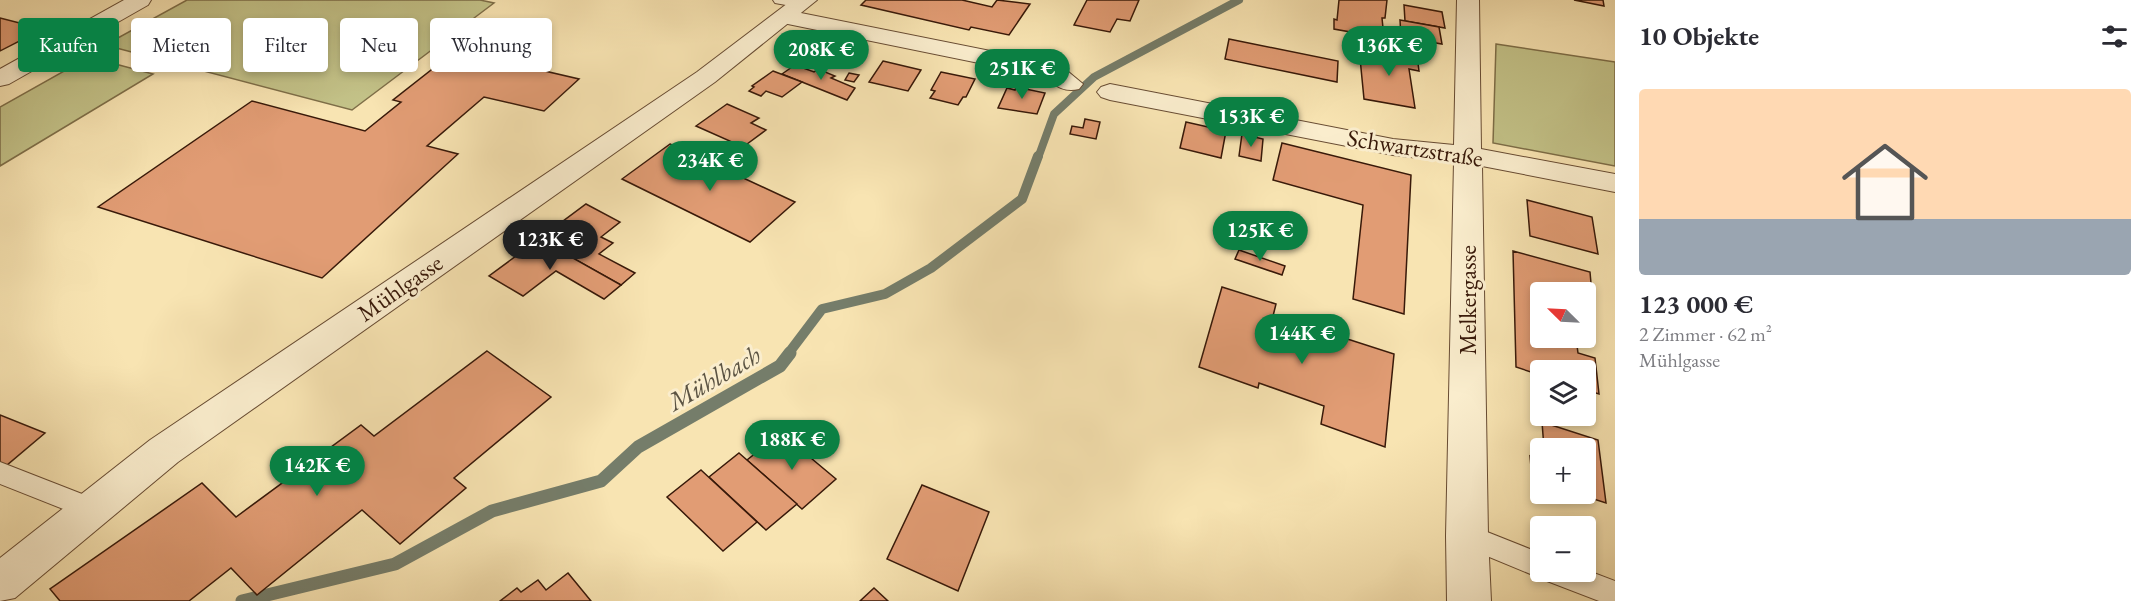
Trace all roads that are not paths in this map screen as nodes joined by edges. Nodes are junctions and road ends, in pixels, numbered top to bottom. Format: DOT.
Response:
graph roads {
  1 [pos="140,0"];
  2 [pos="1468,0"];
  3 [pos="793,5"];
  4 [pos="0,79"];
  5 [pos="1071,84"];
  6 [pos="1110,92"];
  7 [pos="1468,156"];
  8 [pos="1615,183"];
  9 [pos="0,473"];
  10 [pos="91,509"];
  11 [pos="1467,536"];
  12 [pos="1530,561"];
  13 [pos="1583,582"];
  14 [pos="0,584"];
  15 [pos="1615,594"];
  16 [pos="1469,601"];
  1 -- 4 [label="street"];
  2 -- 7 [label="street, Melkergasse"];
  3 -- 5 [label="street"];
  3 -- 10 [label="street, Mühlgasse"];
  6 -- 7 [label="street, Schwartzstraße"];
  7 -- 8 [label="street, Schwartzstraße"];
  7 -- 11 [label="street, Melkergasse"];
  9 -- 10 [label="lane"];
  10 -- 14 [label="street, Mühlgasse"];
  11 -- 12 [label="lane"];
  11 -- 16 [label="street, Melkergasse"];
  13 -- 15 [label="lane"];
}
